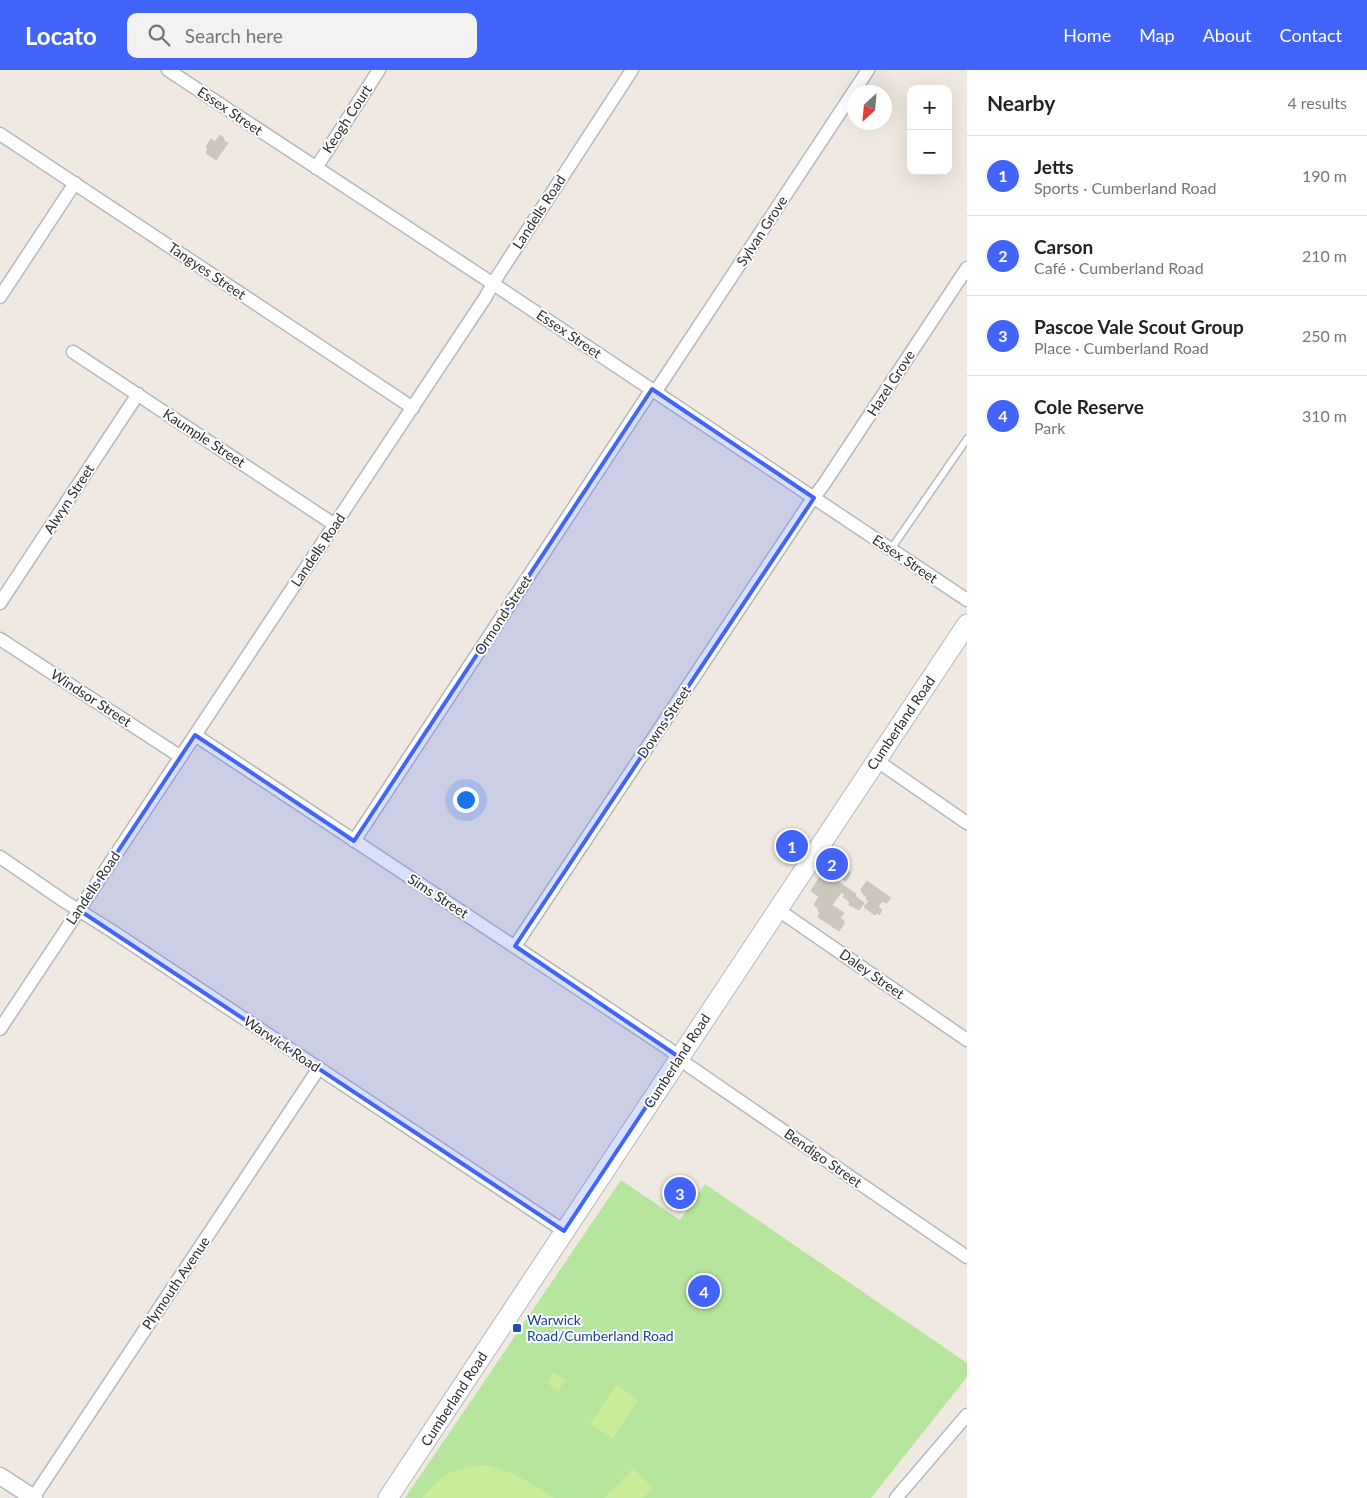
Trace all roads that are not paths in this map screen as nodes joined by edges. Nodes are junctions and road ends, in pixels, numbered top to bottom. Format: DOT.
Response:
graph roads {
  1 [pos="379,70"];
  2 [pos="632,70"];
  3 [pos="868,70"];
  4 [pos="174,72"];
  5 [pos="0,134"];
  6 [pos="316,168"];
  7 [pos="75,183"];
  8 [pos="967,268"];
  9 [pos="494,284"];
  10 [pos="0,297"];
  11 [pos="73,352"];
  12 [pos="654,390"];
  13 [pos="138,394"];
  14 [pos="413,408"];
  15 [pos="967,440"];
  16 [pos="814,498"];
  17 [pos="335,525"];
  18 [pos="891,548"];
  19 [pos="967,600"];
  20 [pos="0,603"];
  21 [pos="967,624"];
  22 [pos="0,639"];
  23 [pos="195,735"];
  24 [pos="181,757"];
  25 [pos="876,760"];
  26 [pos="967,823"];
  27 [pos="354,841"];
  28 [pos="0,857"];
  29 [pos="777,909"];
  30 [pos="79,910"];
  31 [pos="515,946"];
  32 [pos="0,1029"];
  33 [pos="967,1040"];
  34 [pos="679,1057"];
  35 [pos="319,1068"];
  36 [pos="564,1231"];
  37 [pos="967,1257"];
  38 [pos="967,1416"];
  39 [pos="0,1476"];
  40 [pos="33,1498"];
  41 [pos="388,1498"];
  42 [pos="896,1498"];
  1 -- 6 [label="street, Keogh Court"];
  2 -- 9 [label="street, Landells Road"];
  3 -- 12 [label="street, Sylvan Grove"];
  4 -- 6 [label="street, Essex Street"];
  5 -- 7 [label="street, Tangyes Street"];
  6 -- 9 [label="street, Essex Street"];
  7 -- 10 [label="street"];
  7 -- 14 [label="street, Tangyes Street"];
  8 -- 16 [label="street, Hazel Grove"];
  9 -- 12 [label="street, Essex Street"];
  9 -- 14 [label="street, Landells Road"];
  11 -- 13 [label="street, Kaumple Street"];
  12 -- 16 [label="street, Essex Street"];
  12 -- 27 [label="street, Ormond Street"];
  13 -- 17 [label="street, Kaumple Street"];
  13 -- 20 [label="street, Alwyn Street"];
  14 -- 17 [label="street, Landells Road"];
  15 -- 18 [label="lane"];
  16 -- 18 [label="street, Essex Street"];
  16 -- 31 [label="street, Downs Street"];
  17 -- 23 [label="street, Landells Road"];
  18 -- 19 [label="street, Essex Street"];
  21 -- 25 [label="main road, Cumberland Road"];
  22 -- 24 [label="street, Windsor Street"];
  23 -- 24 [label="street, Landells Road"];
  23 -- 27 [label="street, Sims Street"];
  24 -- 30 [label="street, Landells Road"];
  25 -- 26 [label="street"];
  25 -- 29 [label="main road, Cumberland Road"];
  27 -- 31 [label="street, Sims Street"];
  28 -- 30 [label="street, Warwick Road"];
  29 -- 33 [label="street, Daley Street"];
  29 -- 34 [label="main road, Cumberland Road"];
  30 -- 32 [label="street, Landells Road"];
  30 -- 35 [label="street, Warwick Road"];
  31 -- 34 [label="street, Sims Street"];
  34 -- 36 [label="main road, Cumberland Road"];
  34 -- 37 [label="street, Bendigo Street"];
  35 -- 36 [label="street, Warwick Road"];
  35 -- 40 [label="street, Plymouth Avenue"];
  36 -- 41 [label="main road, Cumberland Road"];
  38 -- 42 [label="street"];
  39 -- 40 [label="street"];
}
